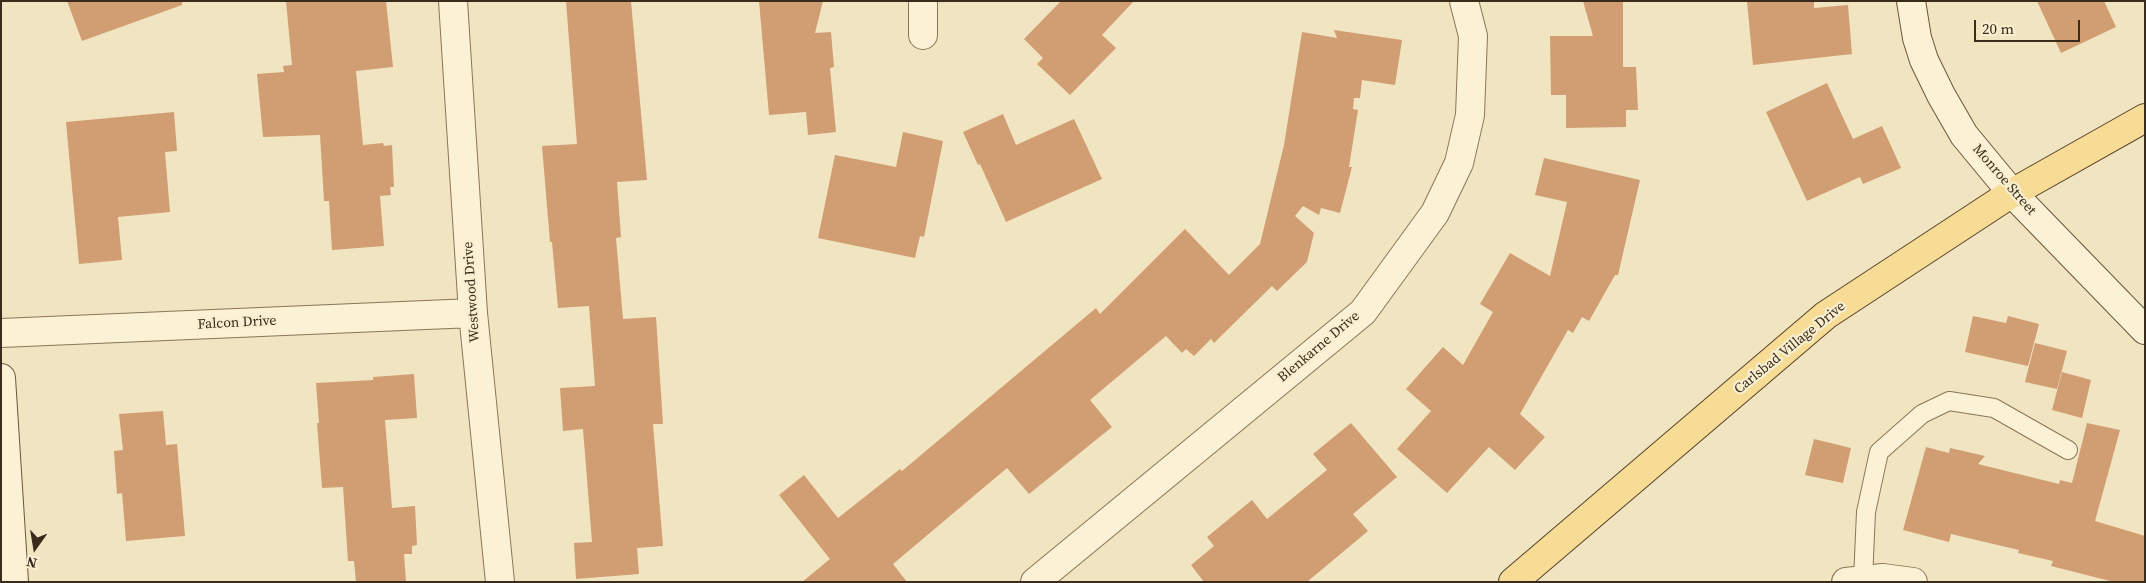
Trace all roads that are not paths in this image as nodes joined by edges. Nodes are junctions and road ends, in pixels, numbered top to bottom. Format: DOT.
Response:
graph roads {
  1 [pos="453,1"];
  2 [pos="923,1"];
  3 [pos="1464,1"];
  4 [pos="1911,1"];
  5 [pos="924,35"];
  6 [pos="2145,118"];
  7 [pos="2012,193"];
  8 [pos="473,313"];
  9 [pos="2145,330"];
  10 [pos="1,333"];
  11 [pos="1,378"];
  12 [pos="2068,450"];
  13 [pos="1855,581"];
  14 [pos="14,582"];
  15 [pos="500,582"];
  16 [pos="1034,582"];
  17 [pos="1513,582"];
  18 [pos="1914,582"];
  1 -- 8 [label="street, Westwood Drive"];
  2 -- 5 [label="street"];
  3 -- 16 [label="street, Blenkarne Drive"];
  4 -- 7 [label="street, Monroe Street"];
  6 -- 7 [label="main road, Carlsbad Village Drive"];
  7 -- 9 [label="street, Monroe Street"];
  7 -- 17 [label="main road, Carlsbad Village Drive"];
  8 -- 10 [label="street, Falcon Drive"];
  8 -- 15 [label="street, Westwood Drive"];
  11 -- 14 [label="street"];
  12 -- 13 [label="lane"];
  13 -- 18 [label="street"];
}
